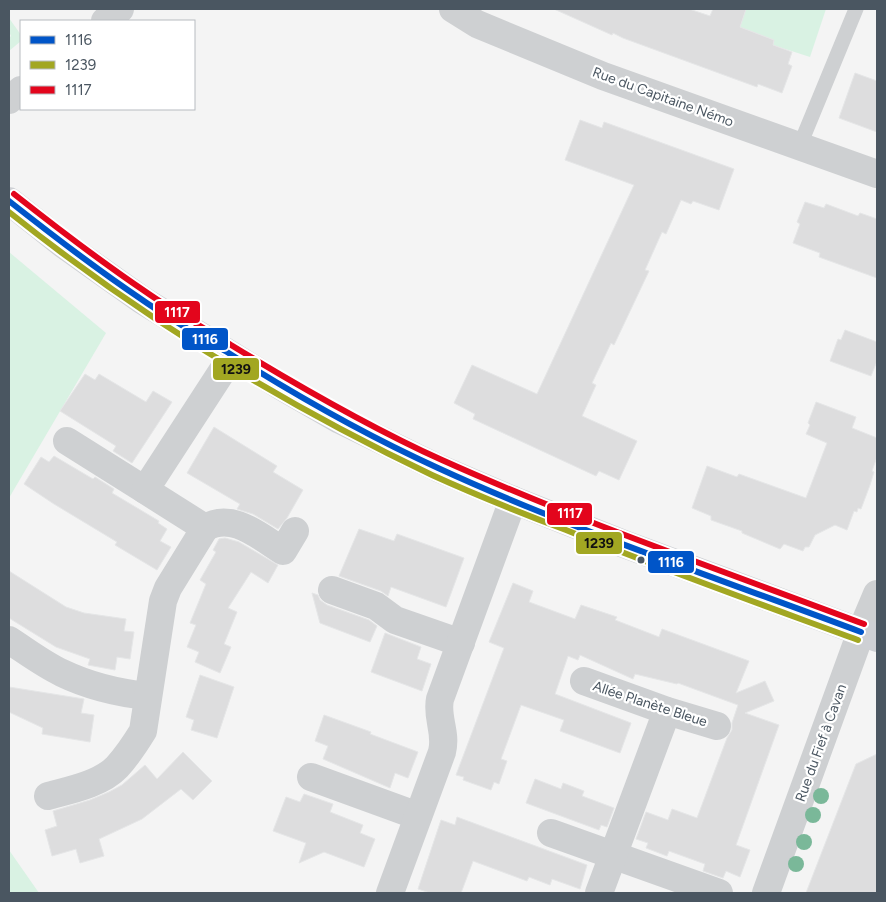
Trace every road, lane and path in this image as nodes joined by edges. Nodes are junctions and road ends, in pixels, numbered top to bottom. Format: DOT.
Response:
graph roads {
  1 [pos="120,9"];
  2 [pos="453,9"];
  3 [pos="856,9"];
  4 [pos="106,20"];
  5 [pos="20,91"];
  6 [pos="9,100"];
  7 [pos="800,145"];
  8 [pos="877,174"];
  9 [pos="9,200"];
  10 [pos="232,356"];
  11 [pos="67,441"];
  12 [pos="145,490"];
  13 [pos="513,500"];
  14 [pos="205,528"];
  15 [pos="295,531"];
  16 [pos="332,590"];
  17 [pos="877,594"];
  18 [pos="869,635"];
  19 [pos="9,640"];
  20 [pos="461,643"];
  21 [pos="584,681"];
  22 [pos="148,696"];
  23 [pos="667,711"];
  24 [pos="717,726"];
  25 [pos="311,777"];
  26 [pos="48,796"];
  27 [pos="418,816"];
  28 [pos="551,833"];
  29 [pos="613,855"];
  30 [pos="390,893"];
  31 [pos="599,893"];
  32 [pos="719,893"];
  33 [pos="766,893"];
  1 -- 4 [label="street"];
  2 -- 7 [label="street, Rue du Capitaine Némo"];
  3 -- 7 [label="lane"];
  5 -- 6 [label="street"];
  7 -- 8 [label="street, Rue du Capitaine Némo"];
  9 -- 10 [label="street"];
  10 -- 12 [label="street"];
  10 -- 13 [label="street"];
  11 -- 12 [label="street"];
  12 -- 14 [label="street"];
  13 -- 18 [label="street"];
  13 -- 20 [label="street"];
  14 -- 15 [label="street"];
  14 -- 22 [label="street"];
  16 -- 20 [label="street"];
  17 -- 18 [label="street, Rue du Fief à Cavan"];
  18 -- 33 [label="street, Rue du Fief à Cavan"];
  19 -- 22 [label="street"];
  20 -- 27 [label="street"];
  21 -- 23 [label="street, Allée Planète Bleue"];
  22 -- 26 [label="street"];
  23 -- 24 [label="street, Allée Planète Bleue"];
  23 -- 29 [label="street"];
  25 -- 27 [label="street"];
  27 -- 30 [label="street"];
  28 -- 29 [label="street"];
  29 -- 31 [label="street"];
  29 -- 32 [label="street"];
}
